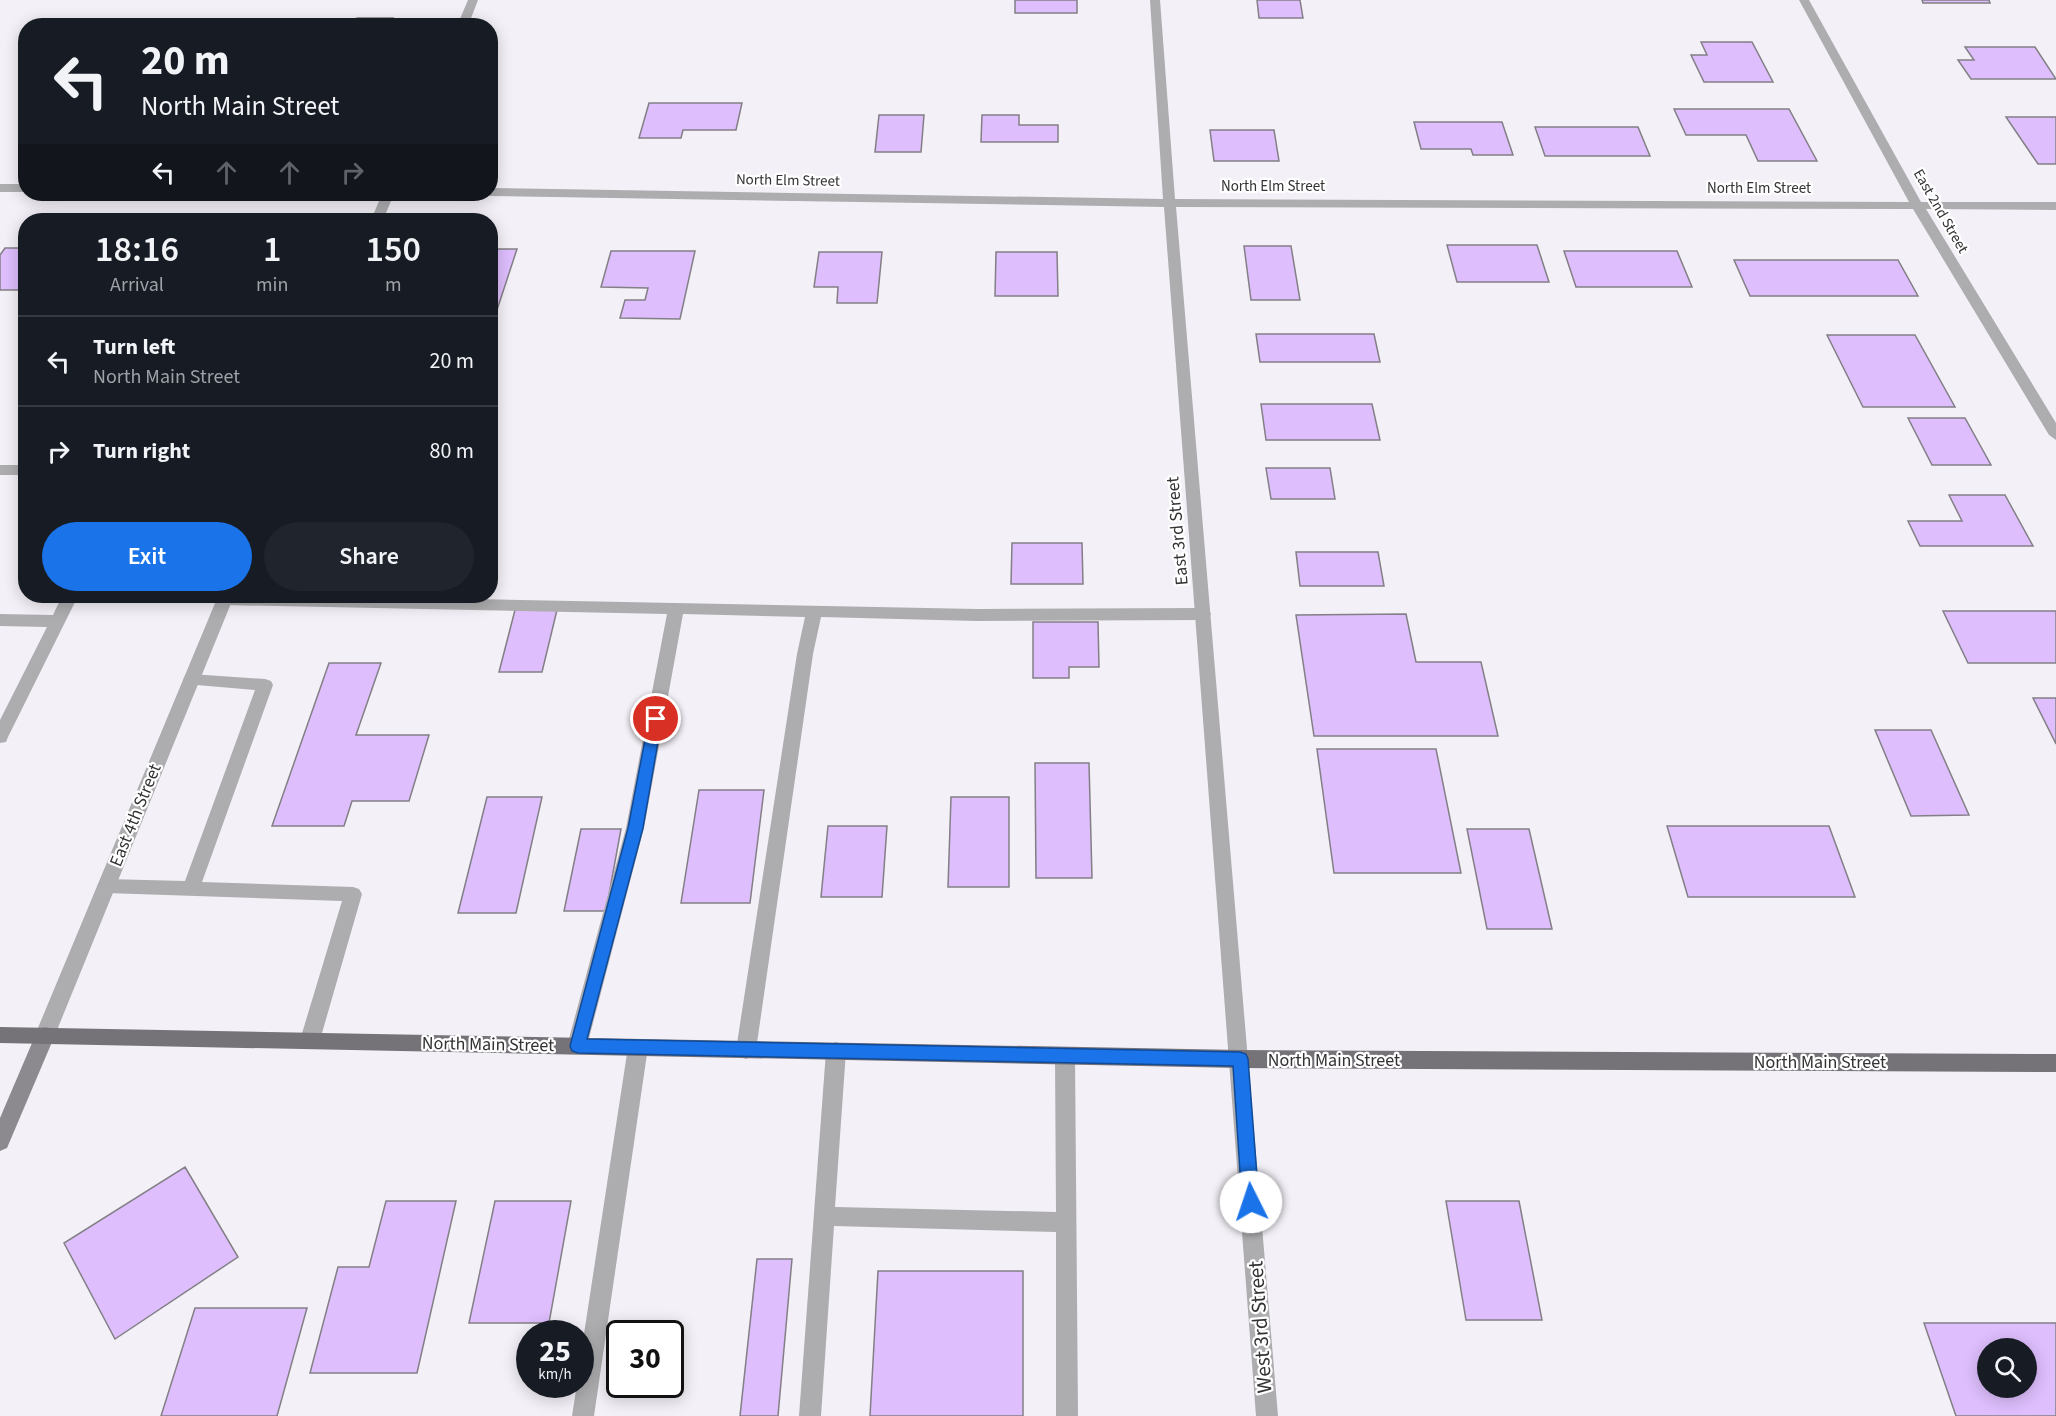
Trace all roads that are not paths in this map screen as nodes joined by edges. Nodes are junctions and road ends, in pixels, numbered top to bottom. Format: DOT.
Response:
graph roads {
  1 [pos="473,0"];
  2 [pos="1155,0"];
  3 [pos="1804,0"];
  4 [pos="465,18"];
  5 [pos="0,188"];
  6 [pos="18,188"];
  7 [pos="498,192"];
  8 [pos="1169,203"];
  9 [pos="1917,205"];
  10 [pos="2056,206"];
  11 [pos="2056,435"];
  12 [pos="0,470"];
  13 [pos="18,470"];
  14 [pos="67,603"];
  15 [pos="223,603"];
  16 [pos="490,603"];
  17 [pos="676,609"];
  18 [pos="814,611"];
  19 [pos="1203,614"];
  20 [pos="0,620"];
  21 [pos="58,621"];
  22 [pos="191,680"];
  23 [pos="0,737"];
  24 [pos="106,886"];
  25 [pos="190,888"];
  26 [pos="0,1035"];
  27 [pos="45,1035"];
  28 [pos="310,1040"];
  29 [pos="578,1046"];
  30 [pos="638,1047"];
  31 [pos="746,1050"];
  32 [pos="836,1051"];
  33 [pos="1065,1056"];
  34 [pos="1240,1059"];
  35 [pos="2056,1063"];
  36 [pos="0,1142"];
  37 [pos="824,1216"];
  38 [pos="1066,1222"];
  39 [pos="583,1416"];
  40 [pos="810,1416"];
  41 [pos="1067,1416"];
  42 [pos="1267,1416"];
  1 -- 4 [label="street"];
  2 -- 8 [label="street, East 3rd Street"];
  3 -- 9 [label="street, East 2nd Street"];
  5 -- 6 [label="street"];
  7 -- 8 [label="street, North Elm Street"];
  8 -- 9 [label="street, North Elm Street"];
  8 -- 19 [label="street, East 3rd Street"];
  9 -- 10 [label="street, North Elm Street"];
  9 -- 11 [label="street, East 2nd Street"];
  12 -- 13 [label="street"];
  14 -- 21 [label="street"];
  15 -- 22 [label="street, East 4th Street"];
  16 -- 17 [label="street"];
  17 -- 18 [label="street"];
  17 -- 29 [label="street"];
  18 -- 19 [label="street"];
  18 -- 31 [label="street"];
  19 -- 34 [label="street, East 3rd Street"];
  20 -- 21 [label="street"];
  21 -- 23 [label="street"];
  22 -- 24 [label="street, East 4th Street"];
  22 -- 25 [label="street"];
  24 -- 25 [label="street"];
  24 -- 27 [label="street, East 4th Street"];
  25 -- 28 [label="street"];
  26 -- 27 [label="main road, North Main Street"];
  27 -- 28 [label="main road, North Main Street"];
  27 -- 36 [label="main road"];
  28 -- 29 [label="main road, North Main Street"];
  29 -- 30 [label="main road, North Main Street"];
  30 -- 31 [label="main road, North Main Street"];
  30 -- 39 [label="street"];
  31 -- 32 [label="main road, North Main Street"];
  32 -- 33 [label="main road, North Main Street"];
  32 -- 37 [label="street"];
  33 -- 34 [label="main road, North Main Street"];
  33 -- 38 [label="street"];
  34 -- 35 [label="main road, North Main Street"];
  34 -- 42 [label="street, West 3rd Street"];
  37 -- 38 [label="street"];
  37 -- 40 [label="street"];
  38 -- 41 [label="street"];
}
